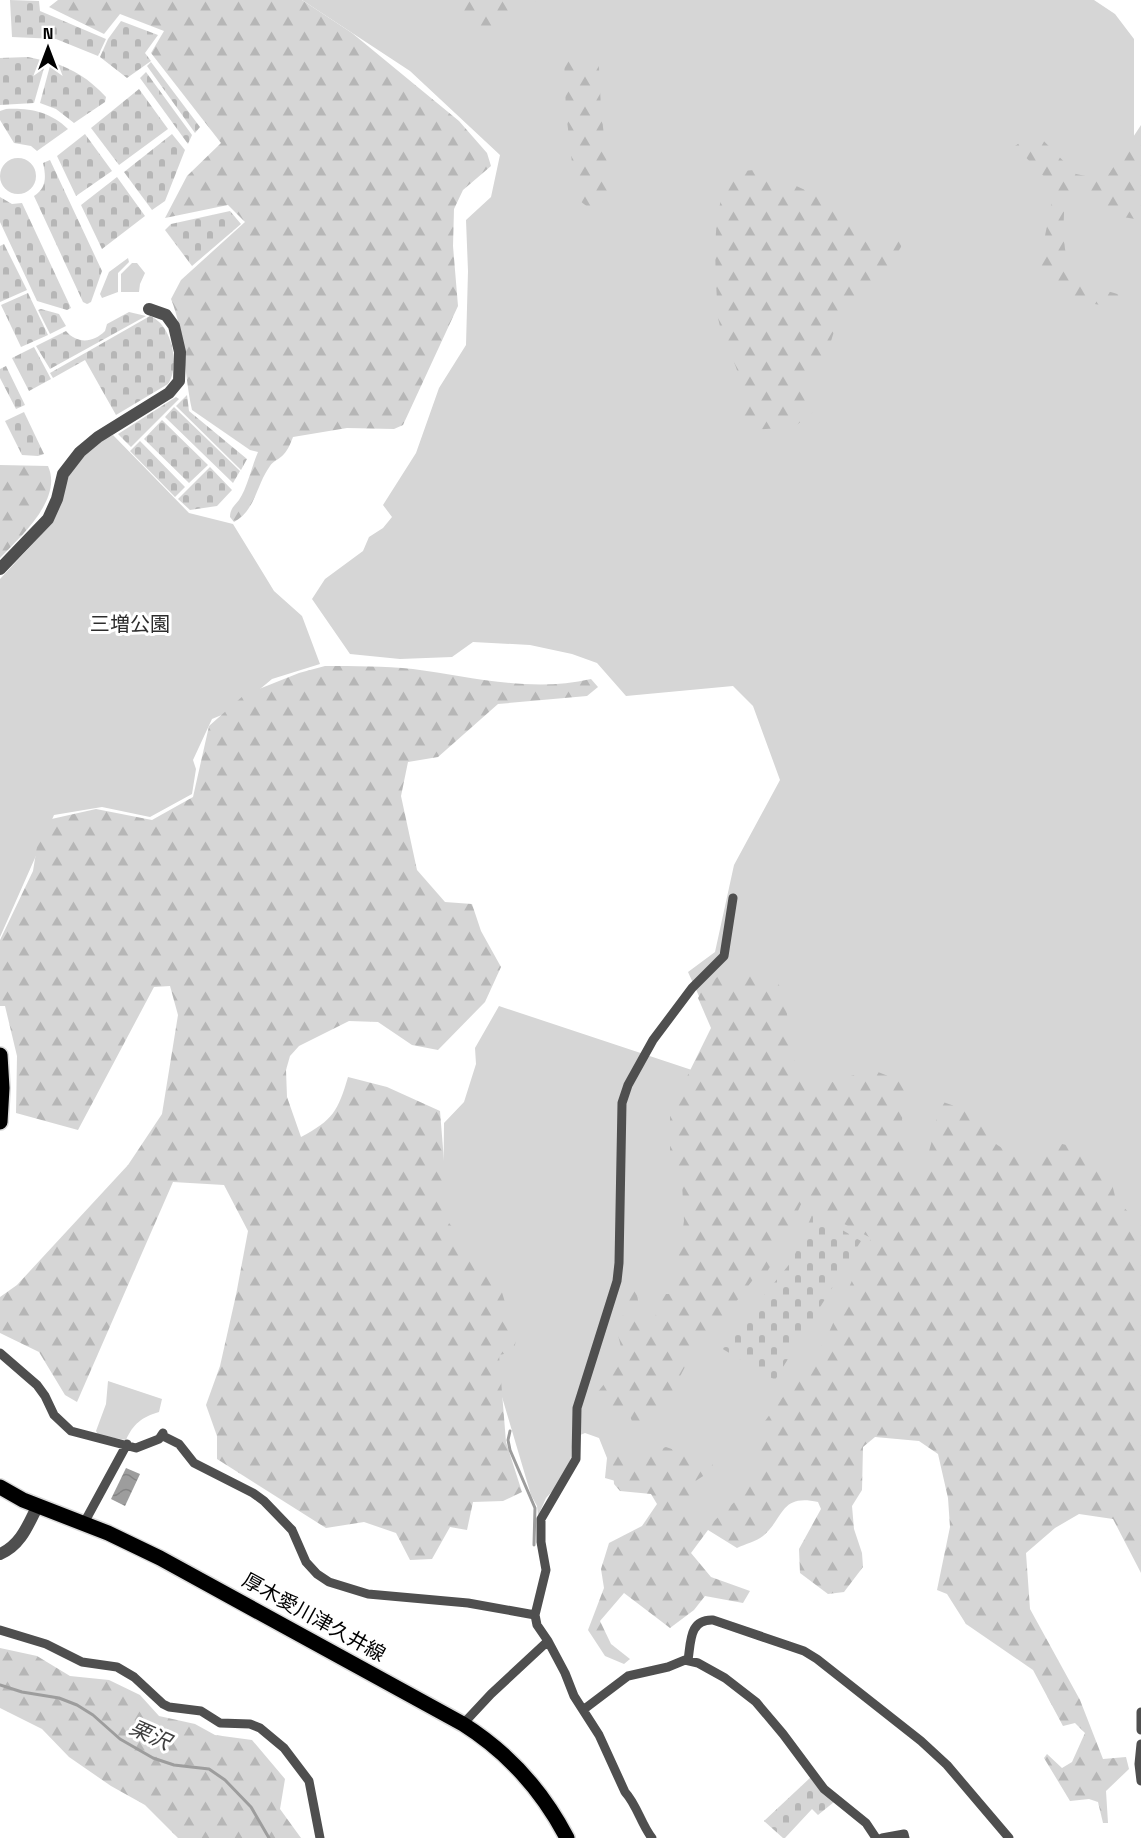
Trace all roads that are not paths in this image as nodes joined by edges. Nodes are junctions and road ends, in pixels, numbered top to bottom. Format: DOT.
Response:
graph roads {
  1 [pos="148,309"];
  2 [pos="0,569"];
  3 [pos="733,898"];
  4 [pos="0,1054"];
  5 [pos="0,1119"];
  6 [pos="0,1353"];
  7 [pos="127,1444"];
  8 [pos="0,1487"];
  9 [pos="38,1505"];
  10 [pos="84,1523"];
  11 [pos="0,1554"];
  12 [pos="536,1615"];
  13 [pos="0,1630"];
  14 [pos="548,1641"];
  15 [pos="688,1660"];
  16 [pos="583,1710"];
  17 [pos="1141,1712"];
  18 [pos="464,1724"];
  19 [pos="1141,1730"];
  20 [pos="1141,1744"];
  21 [pos="1141,1781"];
  22 [pos="320,1838"];
  23 [pos="567,1838"];
  24 [pos="652,1838"];
  25 [pos="876,1838"];
  26 [pos="882,1838"];
  27 [pos="904,1838"];
  28 [pos="1009,1838"];
  1 -- 2 [label="street"];
  3 -- 12 [label="street"];
  4 -- 5 [label="main road"];
  6 -- 7 [label="street"];
  7 -- 10 [label="street"];
  7 -- 12 [label="street"];
  8 -- 9 [label="main road, 厚木愛川津久井線"];
  9 -- 10 [label="main road, 厚木愛川津久井線"];
  9 -- 11 [label="street"];
  10 -- 18 [label="main road, 厚木愛川津久井線"];
  12 -- 14 [label="street"];
  13 -- 22 [label="street"];
  14 -- 16 [label="street"];
  14 -- 18 [label="street"];
  15 -- 16 [label="street"];
  15 -- 25 [label="street"];
  15 -- 28 [label="street"];
  16 -- 24 [label="street"];
  17 -- 19 [label="street"];
  18 -- 23 [label="main road, 厚木愛川津久井線"];
  20 -- 21 [label="street"];
  26 -- 27 [label="street"];
}
